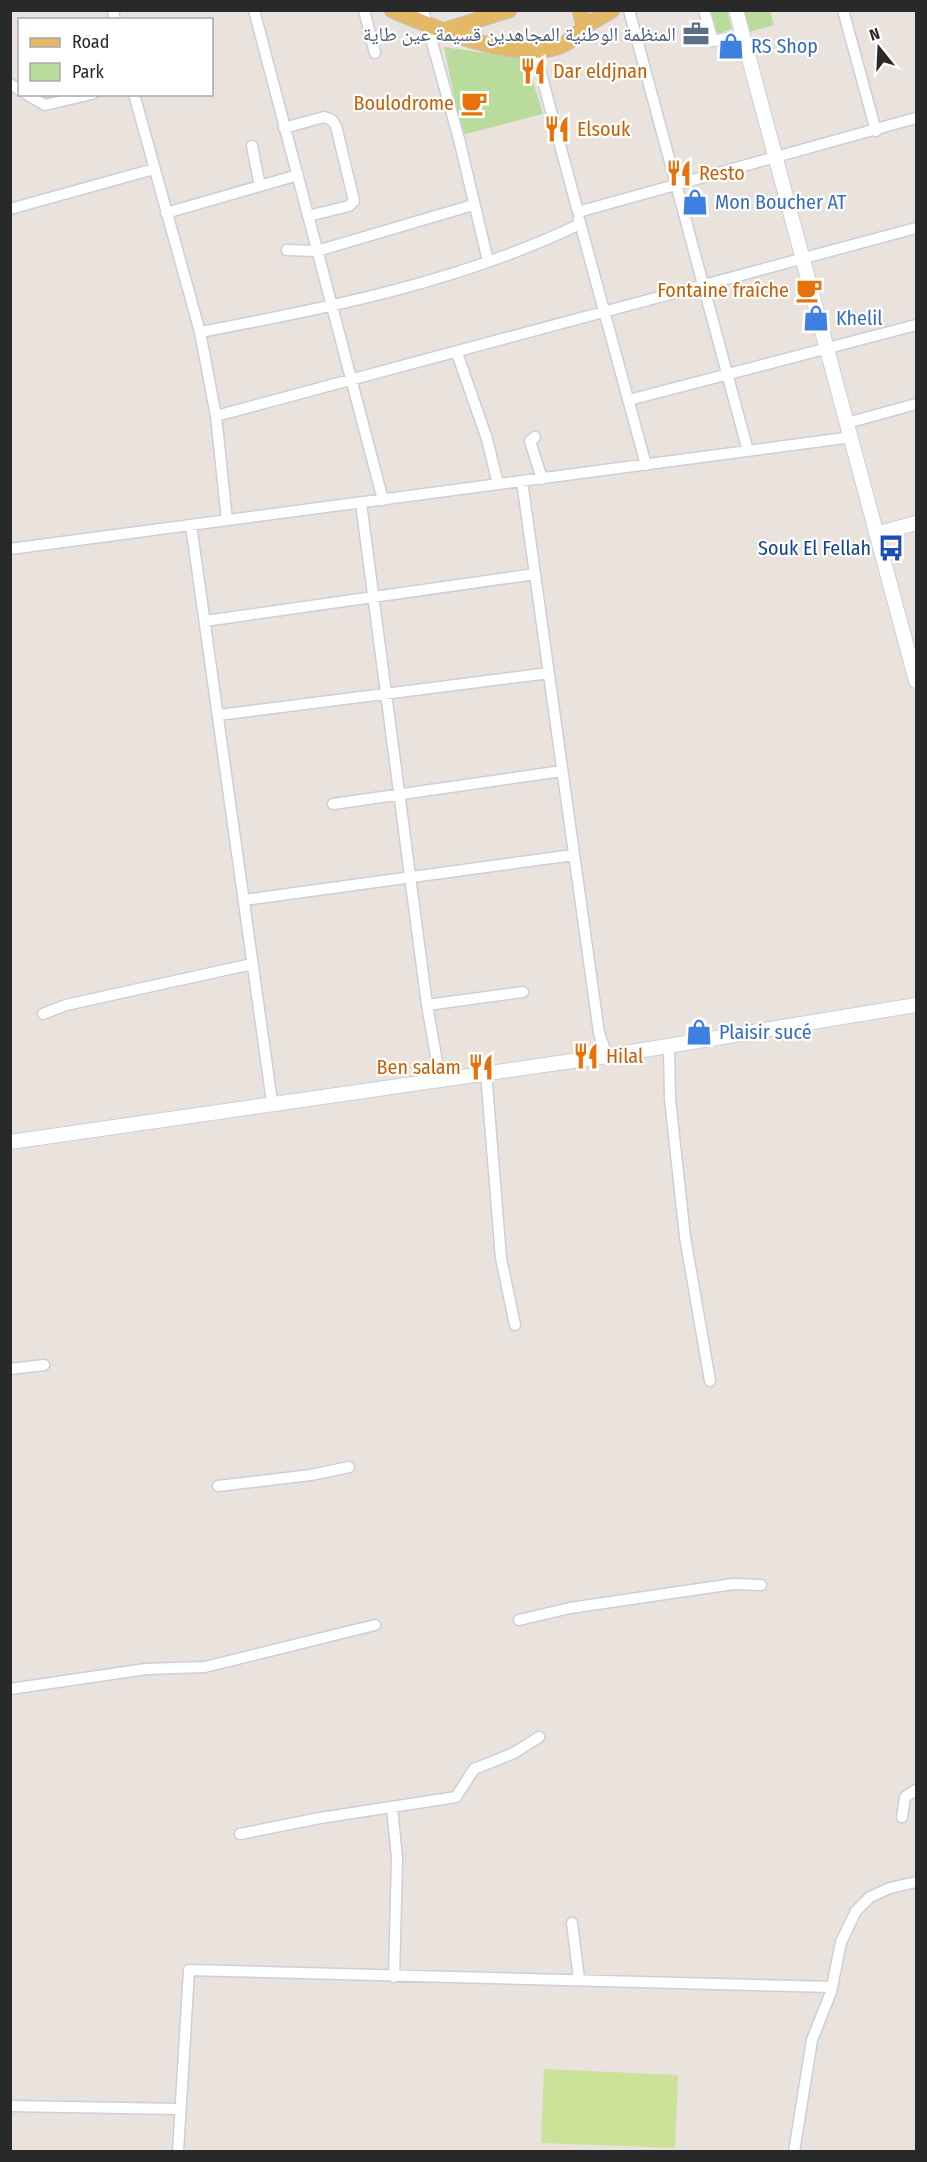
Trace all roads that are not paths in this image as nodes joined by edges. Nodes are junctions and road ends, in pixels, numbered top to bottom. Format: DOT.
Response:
graph roads {
  1 [pos="254,10"];
  2 [pos="364,10"];
  3 [pos="392,10"];
  4 [pos="509,10"];
  5 [pos="580,10"];
  6 [pos="612,10"];
  7 [pos="629,10"];
  8 [pos="704,10"];
  9 [pos="736,10"];
  10 [pos="843,10"];
  11 [pos="425,17"];
  12 [pos="485,17"];
  13 [pos="584,28"];
  14 [pos="446,30"];
  15 [pos="743,35"];
  16 [pos="484,43"];
  17 [pos="535,51"];
  18 [pos="375,53"];
  19 [pos="29,96"];
  20 [pos="83,96"];
  21 [pos="135,96"];
  22 [pos="916,118"];
  23 [pos="284,128"];
  24 [pos="876,131"];
  25 [pos="252,146"];
  26 [pos="776,158"];
  27 [pos="153,169"];
  28 [pos="298,175"];
  29 [pos="260,186"];
  30 [pos="677,186"];
  31 [pos="473,204"];
  32 [pos="10,209"];
  33 [pos="578,212"];
  34 [pos="166,213"];
  35 [pos="308,216"];
  36 [pos="580,224"];
  37 [pos="916,228"];
  38 [pos="287,250"];
  39 [pos="317,251"];
  40 [pos="803,258"];
  41 [pos="488,261"];
  42 [pos="704,285"];
  43 [pos="331,305"];
  44 [pos="605,313"];
  45 [pos="916,325"];
  46 [pos="200,332"];
  47 [pos="828,349"];
  48 [pos="457,353"];
  49 [pos="728,374"];
  50 [pos="352,381"];
  51 [pos="629,400"];
  52 [pos="916,404"];
  53 [pos="216,416"];
  54 [pos="847,423"];
  55 [pos="535,437"];
  56 [pos="852,437"];
  57 [pos="748,451"];
  58 [pos="646,465"];
  59 [pos="542,479"];
  60 [pos="522,481"];
  61 [pos="498,484"];
  62 [pos="383,500"];
  63 [pos="361,502"];
  64 [pos="227,520"];
  65 [pos="916,523"];
  66 [pos="191,525"];
  67 [pos="876,534"];
  68 [pos="10,549"];
  69 [pos="535,574"];
  70 [pos="374,597"];
  71 [pos="205,621"];
  72 [pos="549,673"];
  73 [pos="916,681"];
  74 [pos="388,695"];
  75 [pos="218,715"];
  76 [pos="562,771"];
  77 [pos="400,792"];
  78 [pos="333,804"];
  79 [pos="573,855"];
  80 [pos="411,878"];
  81 [pos="244,900"];
  82 [pos="252,964"];
  83 [pos="523,992"];
  84 [pos="427,1005"];
  85 [pos="916,1005"];
  86 [pos="43,1014"];
  87 [pos="669,1046"];
  88 [pos="607,1056"];
  89 [pos="486,1073"];
  90 [pos="440,1079"];
  91 [pos="272,1102"];
  92 [pos="10,1142"];
  93 [pos="515,1325"];
  94 [pos="44,1365"];
  95 [pos="10,1369"];
  96 [pos="710,1381"];
  97 [pos="349,1467"];
  98 [pos="218,1486"];
  99 [pos="761,1585"];
  100 [pos="519,1620"];
  101 [pos="375,1625"];
  102 [pos="10,1689"];
  103 [pos="539,1737"];
  104 [pos="916,1791"];
  105 [pos="392,1807"];
  106 [pos="902,1817"];
  107 [pos="240,1834"];
  108 [pos="916,1881"];
  109 [pos="572,1923"];
  110 [pos="394,1977"];
  111 [pos="579,1979"];
  112 [pos="832,1987"];
  113 [pos="10,2106"];
  114 [pos="178,2109"];
  115 [pos="178,2151"];
  116 [pos="794,2151"];
  1 -- 23 [label="street"];
  2 -- 18 [label="street"];
  3 -- 11 [label="main road"];
  4 -- 12 [label="main road"];
  5 -- 13 [label="main road"];
  6 -- 13 [label="main road"];
  7 -- 30 [label="street"];
  8 -- 15 [label="street"];
  9 -- 15 [label="main road"];
  10 -- 24 [label="street"];
  11 -- 14 [label="main road"];
  11 -- 31 [label="street"];
  12 -- 14 [label="main road"];
  12 -- 16 [label="main road"];
  13 -- 17 [label="main road"];
  14 -- 16 [label="main road"];
  15 -- 26 [label="main road"];
  16 -- 17 [label="main road"];
  17 -- 33 [label="street"];
  19 -- 20 [label="street"];
  21 -- 27 [label="street"];
  22 -- 24 [label="street"];
  23 -- 28 [label="street"];
  23 -- 35 [label="street"];
  24 -- 26 [label="street"];
  25 -- 29 [label="street"];
  26 -- 30 [label="street"];
  26 -- 40 [label="main road"];
  27 -- 32 [label="street"];
  27 -- 34 [label="street"];
  28 -- 29 [label="street"];
  28 -- 35 [label="street"];
  29 -- 34 [label="street"];
  30 -- 33 [label="street"];
  30 -- 42 [label="street"];
  31 -- 39 [label="street"];
  31 -- 41 [label="street"];
  33 -- 36 [label="street"];
  34 -- 46 [label="street"];
  35 -- 39 [label="street"];
  36 -- 41 [label="street"];
  36 -- 44 [label="street"];
  37 -- 40 [label="street"];
  38 -- 39 [label="street"];
  39 -- 43 [label="street"];
  40 -- 42 [label="street"];
  40 -- 47 [label="main road"];
  41 -- 43 [label="street"];
  42 -- 44 [label="street"];
  42 -- 49 [label="street"];
  43 -- 46 [label="street"];
  43 -- 50 [label="street"];
  44 -- 48 [label="street"];
  44 -- 51 [label="street"];
  45 -- 47 [label="street"];
  46 -- 53 [label="street"];
  47 -- 49 [label="street"];
  47 -- 54 [label="main road"];
  48 -- 50 [label="street"];
  48 -- 61 [label="street"];
  49 -- 51 [label="street"];
  49 -- 57 [label="street"];
  50 -- 53 [label="street"];
  50 -- 62 [label="street"];
  51 -- 58 [label="street"];
  52 -- 54 [label="street"];
  53 -- 64 [label="street"];
  54 -- 56 [label="main road"];
  55 -- 59 [label="street"];
  56 -- 57 [label="street"];
  56 -- 67 [label="main road"];
  57 -- 58 [label="street"];
  58 -- 59 [label="street"];
  59 -- 60 [label="street"];
  60 -- 61 [label="street"];
  60 -- 69 [label="street"];
  61 -- 62 [label="street"];
  62 -- 63 [label="street"];
  63 -- 64 [label="street"];
  63 -- 70 [label="street"];
  64 -- 66 [label="street"];
  65 -- 67 [label="main road"];
  66 -- 68 [label="street"];
  66 -- 71 [label="street"];
  67 -- 73 [label="main road"];
  69 -- 70 [label="street"];
  69 -- 72 [label="street"];
  70 -- 71 [label="street"];
  70 -- 74 [label="street"];
  71 -- 75 [label="street"];
  72 -- 74 [label="street"];
  72 -- 76 [label="street"];
  74 -- 75 [label="street"];
  74 -- 77 [label="street"];
  75 -- 81 [label="street"];
  76 -- 77 [label="street"];
  76 -- 79 [label="street"];
  77 -- 78 [label="street"];
  77 -- 80 [label="street"];
  79 -- 80 [label="street"];
  79 -- 88 [label="street"];
  80 -- 81 [label="street"];
  80 -- 84 [label="street"];
  81 -- 82 [label="street"];
  82 -- 86 [label="street"];
  82 -- 91 [label="street"];
  83 -- 84 [label="street"];
  84 -- 90 [label="street"];
  85 -- 87 [label="main road"];
  87 -- 88 [label="main road"];
  87 -- 96 [label="street"];
  88 -- 89 [label="main road"];
  89 -- 90 [label="main road"];
  89 -- 93 [label="street"];
  90 -- 91 [label="main road"];
  91 -- 92 [label="main road"];
  94 -- 95 [label="street"];
  97 -- 98 [label="street"];
  99 -- 100 [label="street"];
  101 -- 102 [label="street"];
  103 -- 105 [label="street"];
  104 -- 106 [label="street"];
  105 -- 107 [label="street"];
  105 -- 110 [label="street"];
  108 -- 112 [label="street"];
  109 -- 111 [label="street"];
  110 -- 111 [label="street"];
  110 -- 114 [label="street"];
  111 -- 112 [label="street"];
  112 -- 116 [label="street"];
  113 -- 114 [label="street"];
  114 -- 115 [label="street"];
}
